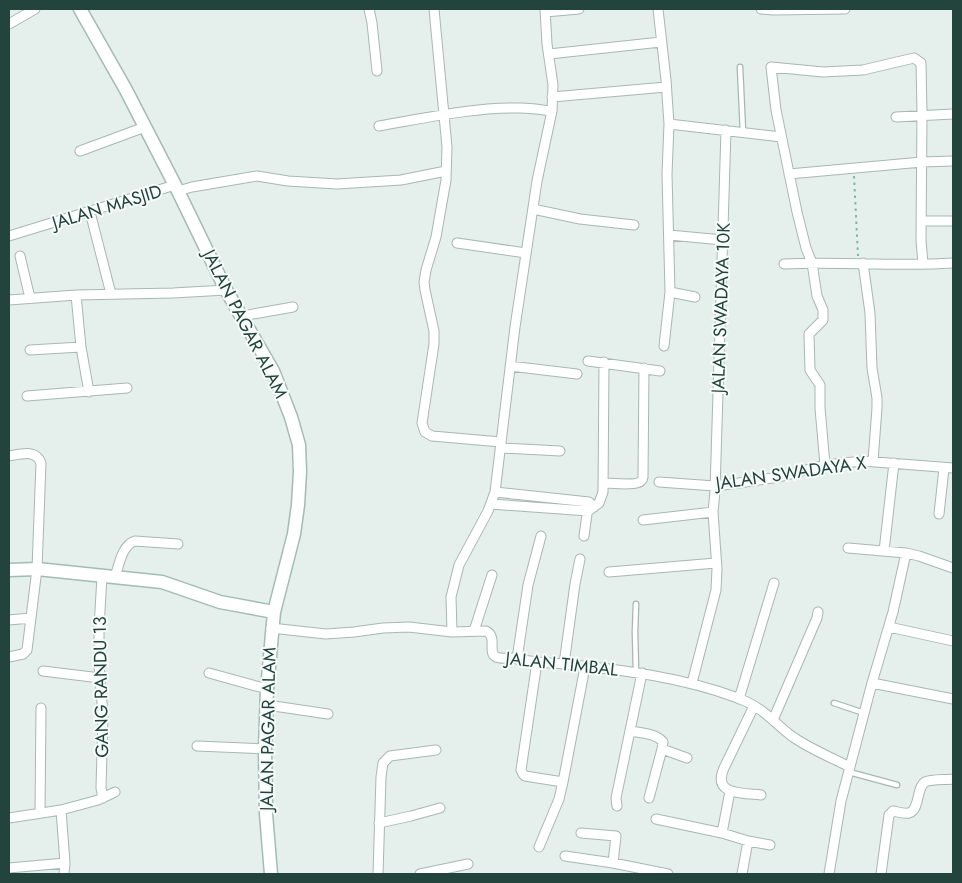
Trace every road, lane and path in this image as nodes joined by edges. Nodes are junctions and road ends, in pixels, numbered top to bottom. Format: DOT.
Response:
graph roads {
  1 [pos="35,9"];
  2 [pos="80,9"];
  3 [pos="369,9"];
  4 [pos="434,9"];
  5 [pos="579,9"];
  6 [pos="658,9"];
  7 [pos="761,9"];
  8 [pos="845,9"];
  9 [pos="545,10"];
  10 [pos="9,24"];
  11 [pos="662,42"];
  12 [pos="548,54"];
  13 [pos="740,67"];
  14 [pos="377,71"];
  15 [pos="666,87"];
  16 [pos="552,97"];
  17 [pos="552,111"];
  18 [pos="953,114"];
  19 [pos="443,115"];
  20 [pos="922,116"];
  21 [pos="896,117"];
  22 [pos="669,124"];
  23 [pos="379,126"];
  24 [pos="145,127"];
  25 [pos="726,130"];
  26 [pos="743,132"];
  27 [pos="781,137"];
  28 [pos="80,151"];
  29 [pos="953,161"];
  30 [pos="922,162"];
  31 [pos="854,169"];
  32 [pos="446,171"];
  33 [pos="789,174"];
  34 [pos="177,188"];
  35 [pos="532,209"];
  36 [pos="90,212"];
  37 [pos="953,221"];
  38 [pos="921,222"];
  39 [pos="634,225"];
  40 [pos="669,235"];
  41 [pos="9,236"];
  42 [pos="723,240"];
  43 [pos="457,244"];
  44 [pos="526,253"];
  45 [pos="20,256"];
  46 [pos="953,262"];
  47 [pos="812,263"];
  48 [pos="861,263"];
  49 [pos="784,264"];
  50 [pos="923,264"];
  51 [pos="226,290"];
  52 [pos="670,292"];
  53 [pos="111,294"];
  54 [pos="76,296"];
  55 [pos="695,297"];
  56 [pos="30,298"];
  57 [pos="9,300"];
  58 [pos="293,308"];
  59 [pos="242,316"];
  60 [pos="81,346"];
  61 [pos="664,346"];
  62 [pos="30,350"];
  63 [pos="588,361"];
  64 [pos="604,362"];
  65 [pos="510,366"];
  66 [pos="644,368"];
  67 [pos="660,371"];
  68 [pos="577,374"];
  69 [pos="127,388"];
  70 [pos="89,392"];
  71 [pos="27,396"];
  72 [pos="501,445"];
  73 [pos="560,451"];
  74 [pos="9,456"];
  75 [pos="873,461"];
  76 [pos="894,463"];
  77 [pos="824,465"];
  78 [pos="949,468"];
  79 [pos="659,482"];
  80 [pos="603,483"];
  81 [pos="715,486"];
  82 [pos="495,492"];
  83 [pos="491,504"];
  84 [pos="590,507"];
  85 [pos="713,512"];
  86 [pos="939,514"];
  87 [pos="643,520"];
  88 [pos="542,536"];
  89 [pos="584,536"];
  90 [pos="178,544"];
  91 [pos="848,548"];
  92 [pos="884,550"];
  93 [pos="906,553"];
  94 [pos="580,559"];
  95 [pos="716,563"];
  96 [pos="953,568"];
  97 [pos="37,569"];
  98 [pos="9,570"];
  99 [pos="609,572"];
  100 [pos="492,575"];
  101 [pos="108,576"];
  102 [pos="774,583"];
  103 [pos="636,604"];
  104 [pos="274,612"];
  105 [pos="818,612"];
  106 [pos="31,618"];
  107 [pos="9,620"];
  108 [pos="889,627"];
  109 [pos="271,628"];
  110 [pos="452,632"];
  111 [pos="474,632"];
  112 [pos="953,641"];
  113 [pos="9,656"];
  114 [pos="517,659"];
  115 [pos="537,662"];
  116 [pos="564,664"];
  117 [pos="585,667"];
  118 [pos="42,671"];
  119 [pos="639,672"];
  120 [pos="209,673"];
  121 [pos="100,678"];
  122 [pos="692,683"];
  123 [pos="872,683"];
  124 [pos="267,689"];
  125 [pos="739,699"];
  126 [pos="953,699"];
  127 [pos="834,703"];
  128 [pos="266,705"];
  129 [pos="754,706"];
  130 [pos="41,708"];
  131 [pos="864,713"];
  132 [pos="328,714"];
  133 [pos="772,720"];
  134 [pos="630,731"];
  135 [pos="197,746"];
  136 [pos="265,749"];
  137 [pos="662,749"];
  138 [pos="436,750"];
  139 [pos="687,758"];
  140 [pos="849,769"];
  141 [pos="953,779"];
  142 [pos="563,782"];
  143 [pos="897,785"];
  144 [pos="730,791"];
  145 [pos="115,792"];
  146 [pos="760,795"];
  147 [pos="103,798"];
  148 [pos="649,798"];
  149 [pos="617,806"];
  150 [pos="440,808"];
  151 [pos="61,810"];
  152 [pos="40,813"];
  153 [pos="9,818"];
  154 [pos="656,819"];
  155 [pos="379,823"];
  156 [pos="582,833"];
  157 [pos="722,833"];
  158 [pos="748,842"];
  159 [pos="770,846"];
  160 [pos="538,848"];
  161 [pos="565,856"];
  162 [pos="613,862"];
  163 [pos="65,863"];
  164 [pos="468,864"];
  165 [pos="9,868"];
  166 [pos="64,874"];
  167 [pos="271,874"];
  168 [pos="378,874"];
  169 [pos="420,874"];
  170 [pos="668,874"];
  171 [pos="742,874"];
  172 [pos="829,874"];
  173 [pos="881,874"];
  1 -- 10 [label="street"];
  2 -- 24 [label="street, JALAN PAGAR ALAM"];
  3 -- 14 [label="street"];
  4 -- 19 [label="street"];
  5 -- 9 [label="street"];
  6 -- 11 [label="street"];
  7 -- 8 [label="street"];
  9 -- 12 [label="street"];
  11 -- 12 [label="street"];
  11 -- 15 [label="street"];
  12 -- 16 [label="street"];
  13 -- 26 [label="lane"];
  15 -- 16 [label="street"];
  15 -- 22 [label="street"];
  16 -- 17 [label="street"];
  17 -- 19 [label="street"];
  17 -- 35 [label="street"];
  18 -- 20 [label="street"];
  19 -- 23 [label="street"];
  19 -- 32 [label="street"];
  20 -- 21 [label="street"];
  20 -- 27 [label="street"];
  20 -- 30 [label="street"];
  22 -- 25 [label="street"];
  22 -- 40 [label="street"];
  24 -- 28 [label="street"];
  24 -- 34 [label="street, JALAN PAGAR ALAM"];
  25 -- 26 [label="street"];
  25 -- 42 [label="street, JALAN SWADAYA 10K"];
  26 -- 27 [label="street"];
  27 -- 33 [label="street"];
  29 -- 30 [label="street"];
  30 -- 31 [label="street"];
  30 -- 38 [label="street"];
  31 -- 33 [label="street"];
  31 -- 48 [label="path"];
  32 -- 34 [label="street, JALAN MASJID"];
  32 -- 72 [label="street"];
  33 -- 47 [label="street"];
  34 -- 36 [label="street, JALAN MASJID"];
  34 -- 51 [label="street, JALAN PAGAR ALAM"];
  35 -- 39 [label="street"];
  35 -- 44 [label="street"];
  36 -- 41 [label="street, JALAN MASJID"];
  36 -- 53 [label="street"];
  37 -- 38 [label="street"];
  38 -- 50 [label="street"];
  40 -- 42 [label="street"];
  40 -- 52 [label="street"];
  42 -- 81 [label="street, JALAN SWADAYA 10K"];
  43 -- 44 [label="street"];
  44 -- 65 [label="street"];
  45 -- 56 [label="street"];
  46 -- 50 [label="street"];
  47 -- 48 [label="street"];
  47 -- 49 [label="street"];
  47 -- 77 [label="street"];
  48 -- 50 [label="street"];
  48 -- 75 [label="street"];
  51 -- 53 [label="street"];
  51 -- 59 [label="street, JALAN PAGAR ALAM"];
  52 -- 55 [label="street"];
  52 -- 61 [label="street"];
  53 -- 54 [label="street"];
  54 -- 56 [label="street"];
  54 -- 60 [label="street"];
  56 -- 57 [label="street"];
  58 -- 59 [label="street"];
  59 -- 104 [label="street, JALAN PAGAR ALAM"];
  60 -- 62 [label="street"];
  60 -- 70 [label="street"];
  63 -- 64 [label="street"];
  64 -- 66 [label="street"];
  64 -- 80 [label="street"];
  65 -- 68 [label="street"];
  65 -- 72 [label="street"];
  66 -- 67 [label="street"];
  66 -- 80 [label="street"];
  69 -- 70 [label="street"];
  70 -- 71 [label="street"];
  72 -- 73 [label="street"];
  72 -- 82 [label="street"];
  74 -- 97 [label="street"];
  75 -- 76 [label="street, JALAN SWADAYA X"];
  75 -- 77 [label="street, JALAN SWADAYA X"];
  76 -- 78 [label="street, JALAN SWADAYA X"];
  76 -- 92 [label="street"];
  77 -- 81 [label="street, JALAN SWADAYA X"];
  78 -- 86 [label="street"];
  79 -- 81 [label="street, JALAN SWADAYA X"];
  80 -- 84 [label="street"];
  81 -- 85 [label="street, JALAN SWADAYA 10K"];
  82 -- 83 [label="street"];
  82 -- 84 [label="street"];
  83 -- 84 [label="street"];
  83 -- 110 [label="street"];
  84 -- 89 [label="street"];
  85 -- 87 [label="street"];
  85 -- 95 [label="street, JALAN SWADAYA 10K"];
  88 -- 114 [label="street"];
  90 -- 101 [label="street, GANG RANDU 13"];
  91 -- 92 [label="street"];
  92 -- 93 [label="street"];
  93 -- 96 [label="street"];
  93 -- 108 [label="street"];
  94 -- 116 [label="street"];
  95 -- 99 [label="street"];
  95 -- 122 [label="street, JALAN SWADAYA 10K"];
  97 -- 98 [label="street"];
  97 -- 101 [label="street"];
  97 -- 106 [label="street"];
  100 -- 111 [label="street"];
  101 -- 104 [label="street"];
  101 -- 121 [label="street, GANG RANDU 13"];
  102 -- 125 [label="street"];
  103 -- 119 [label="lane"];
  104 -- 109 [label="street, JALAN PAGAR ALAM"];
  105 -- 133 [label="street"];
  106 -- 107 [label="street"];
  106 -- 113 [label="street"];
  108 -- 112 [label="street"];
  108 -- 123 [label="street"];
  109 -- 110 [label="street, JALAN TIMBAL"];
  109 -- 124 [label="street, JALAN PAGAR ALAM"];
  110 -- 111 [label="street, JALAN TIMBAL"];
  111 -- 114 [label="street, JALAN TIMBAL"];
  114 -- 115 [label="street, JALAN TIMBAL"];
  115 -- 116 [label="street, JALAN TIMBAL"];
  115 -- 142 [label="street"];
  116 -- 117 [label="street, JALAN TIMBAL"];
  117 -- 119 [label="street, JALAN TIMBAL"];
  117 -- 142 [label="street"];
  118 -- 121 [label="street"];
  119 -- 122 [label="street, JALAN TIMBAL"];
  119 -- 134 [label="street"];
  120 -- 124 [label="street"];
  121 -- 147 [label="street, GANG RANDU 13"];
  122 -- 125 [label="street, JALAN TIMBAL"];
  123 -- 126 [label="street"];
  123 -- 131 [label="street"];
  124 -- 128 [label="street, JALAN PAGAR ALAM"];
  125 -- 129 [label="street, JALAN TIMBAL"];
  127 -- 131 [label="lane"];
  128 -- 132 [label="street"];
  128 -- 136 [label="street, JALAN PAGAR ALAM"];
  129 -- 133 [label="street, JALAN TIMBAL"];
  129 -- 144 [label="street"];
  130 -- 152 [label="street"];
  131 -- 140 [label="street"];
  133 -- 140 [label="street, JALAN TIMBAL"];
  134 -- 137 [label="street"];
  134 -- 149 [label="street"];
  135 -- 136 [label="street"];
  136 -- 167 [label="street, JALAN PAGAR ALAM"];
  137 -- 139 [label="street"];
  137 -- 148 [label="street"];
  138 -- 155 [label="street"];
  140 -- 143 [label="lane"];
  140 -- 172 [label="street"];
  141 -- 173 [label="street"];
  142 -- 160 [label="street"];
  144 -- 146 [label="street"];
  144 -- 157 [label="street"];
  145 -- 147 [label="street"];
  147 -- 151 [label="street"];
  150 -- 155 [label="street"];
  151 -- 152 [label="street"];
  151 -- 163 [label="street"];
  152 -- 153 [label="street"];
  154 -- 157 [label="street"];
  155 -- 168 [label="street"];
  156 -- 162 [label="street"];
  157 -- 158 [label="street"];
  158 -- 159 [label="street"];
  158 -- 171 [label="street"];
  161 -- 162 [label="street"];
  162 -- 170 [label="street"];
  163 -- 165 [label="street"];
  163 -- 166 [label="street"];
  164 -- 169 [label="street"];
}
